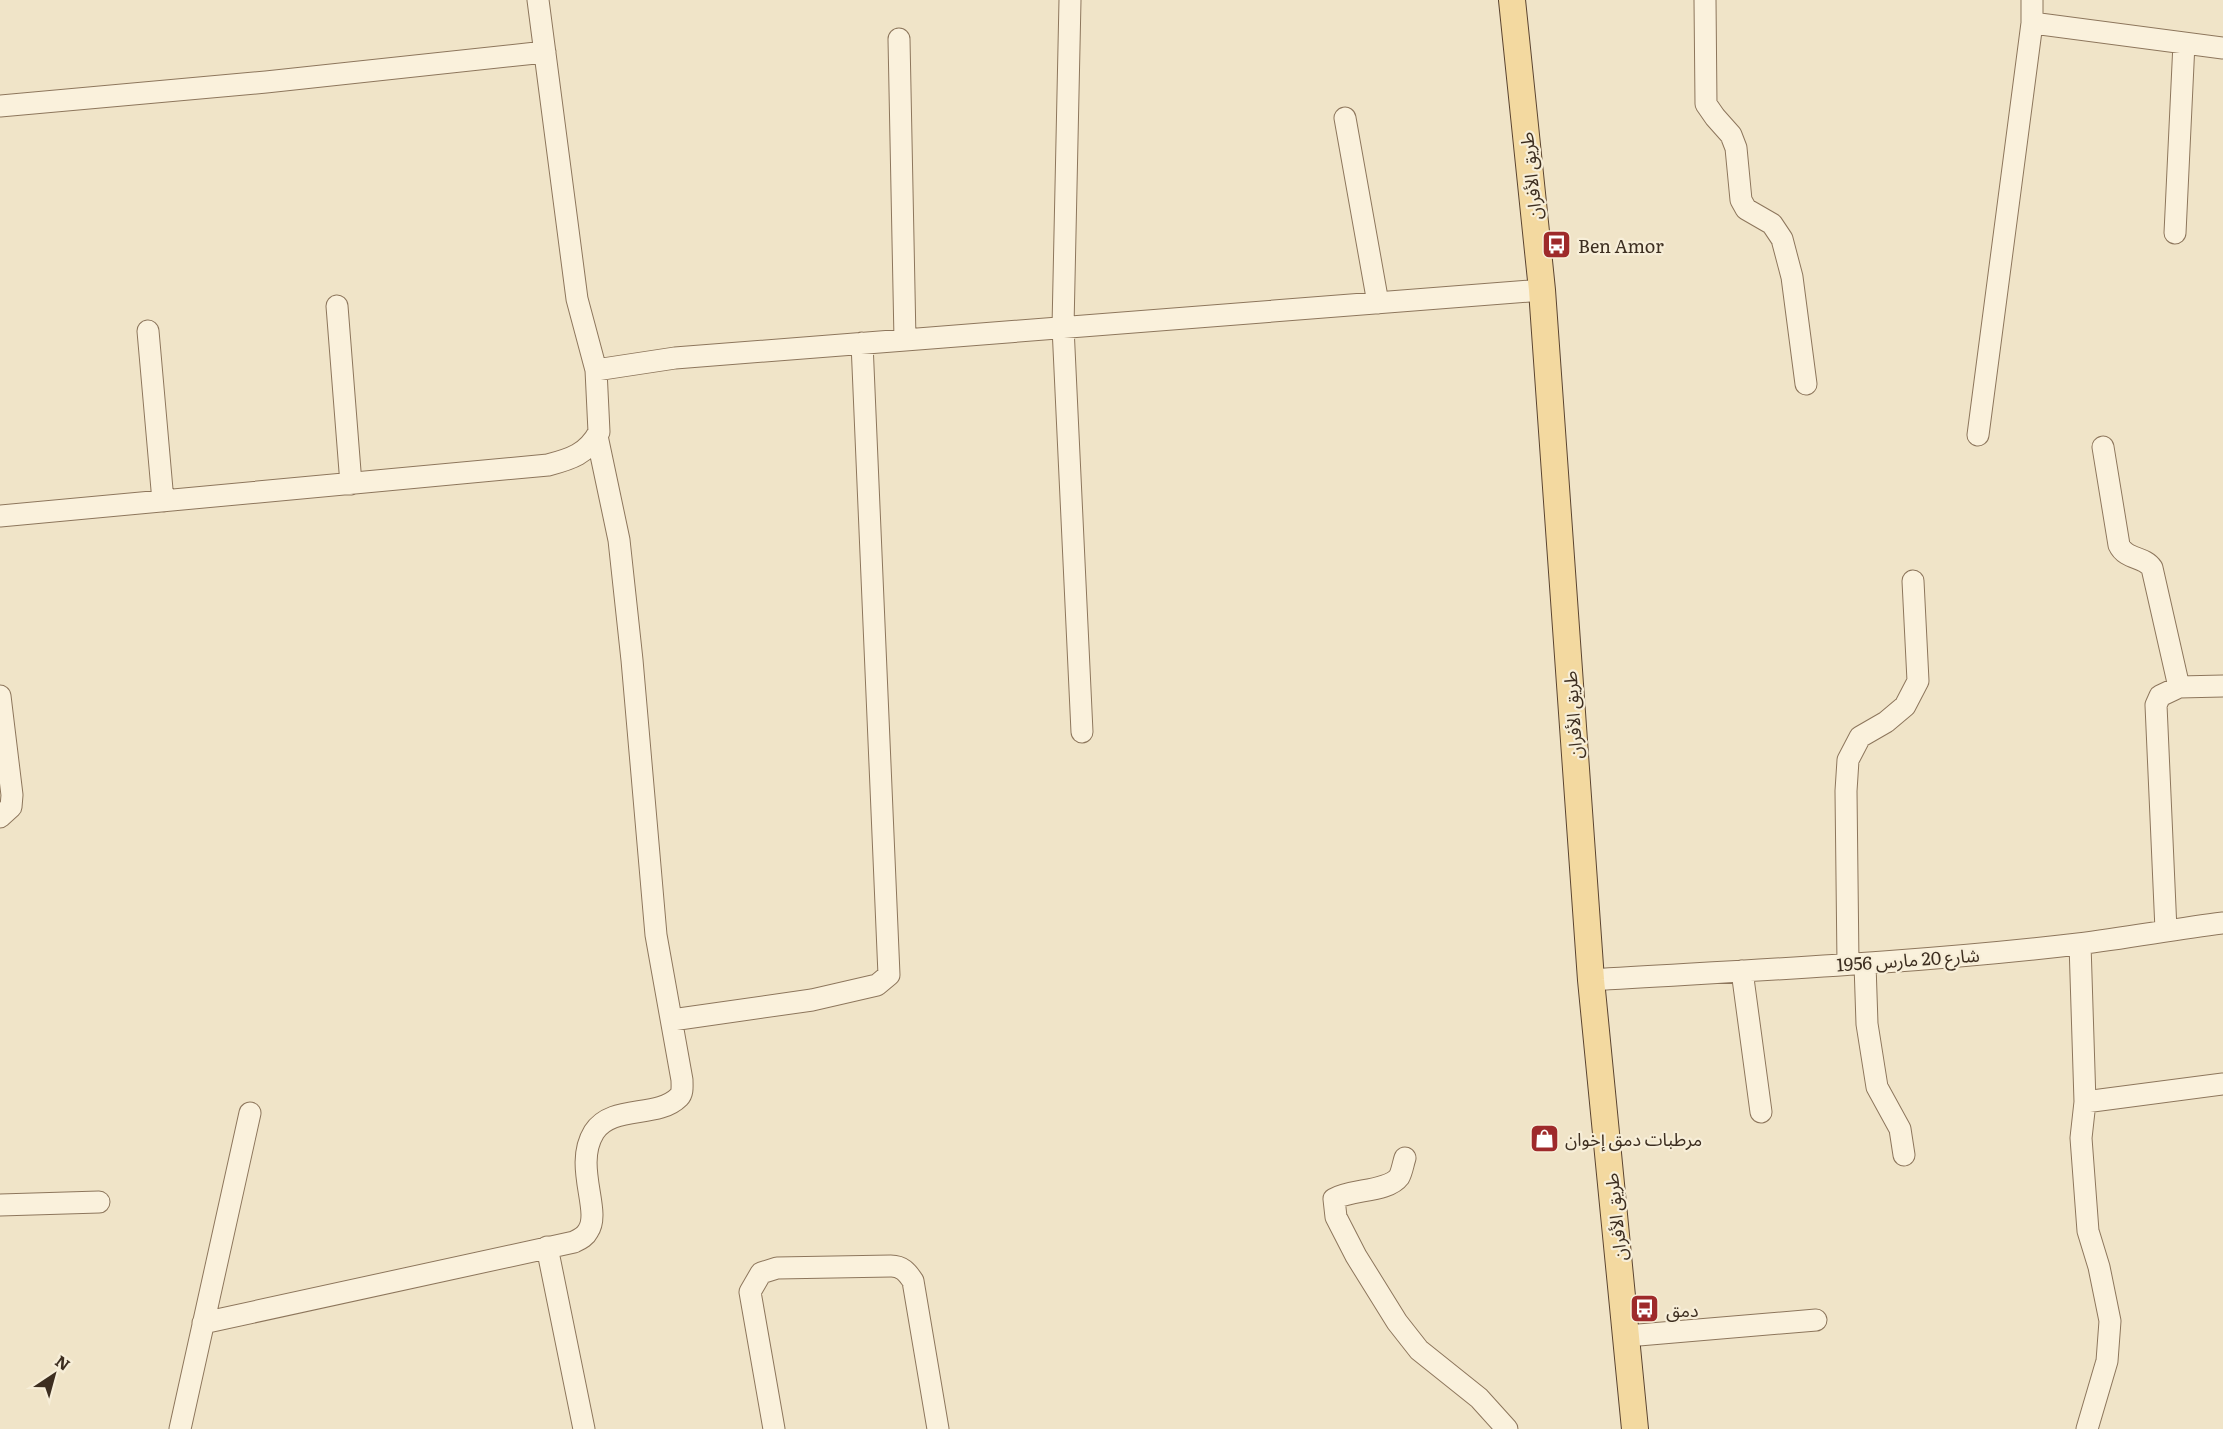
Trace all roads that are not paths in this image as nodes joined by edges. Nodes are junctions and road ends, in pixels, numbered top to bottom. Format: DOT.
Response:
graph roads {
  1 [pos="538,0"];
  2 [pos="1070,0"];
  3 [pos="1512,0"];
  4 [pos="1705,0"];
  5 [pos="2032,0"];
  6 [pos="2032,23"];
  7 [pos="899,39"];
  8 [pos="2184,43"];
  9 [pos="2223,48"];
  10 [pos="545,52"];
  11 [pos="0,106"];
  12 [pos="1345,118"];
  13 [pos="2175,233"];
  14 [pos="1542,290"];
  15 [pos="1378,303"];
  16 [pos="337,306"];
  17 [pos="1063,327"];
  18 [pos="148,331"];
  19 [pos="905,340"];
  20 [pos="862,343"];
  21 [pos="596,370"];
  22 [pos="1806,384"];
  23 [pos="1978,435"];
  24 [pos="597,436"];
  25 [pos="2103,447"];
  26 [pos="351,484"];
  27 [pos="163,501"];
  28 [pos="0,516"];
  29 [pos="1913,581"];
  30 [pos="2223,686"];
  31 [pos="2180,687"];
  32 [pos="0,696"];
  33 [pos="1082,732"];
  34 [pos="0,817"];
  35 [pos="2223,923"];
  36 [pos="2166,930"];
  37 [pos="2080,944"];
  38 [pos="1857,964"];
  39 [pos="1742,971"];
  40 [pos="1592,980"];
  41 [pos="672,1020"];
  42 [pos="2223,1084"];
  43 [pos="2085,1102"];
  44 [pos="1761,1112"];
  45 [pos="250,1113"];
  46 [pos="1904,1155"];
  47 [pos="1405,1158"];
  48 [pos="99,1202"];
  49 [pos="0,1205"];
  50 [pos="547,1247"];
  51 [pos="1816,1320"];
  52 [pos="203,1323"];
  53 [pos="1627,1336"];
  54 [pos="180,1429"];
  55 [pos="584,1429"];
  56 [pos="774,1429"];
  57 [pos="938,1429"];
  58 [pos="1507,1429"];
  59 [pos="1635,1429"];
  60 [pos="2087,1429"];
  1 -- 10 [label="street"];
  2 -- 17 [label="street"];
  3 -- 14 [label="main road, طريق الأفران"];
  4 -- 22 [label="street"];
  5 -- 6 [label="street"];
  6 -- 8 [label="street"];
  6 -- 23 [label="street"];
  7 -- 19 [label="street"];
  8 -- 9 [label="street"];
  8 -- 13 [label="street"];
  10 -- 11 [label="street"];
  10 -- 21 [label="street"];
  12 -- 15 [label="street"];
  14 -- 15 [label="street"];
  14 -- 40 [label="main road, طريق الأفران"];
  15 -- 17 [label="street"];
  16 -- 26 [label="street"];
  17 -- 19 [label="street"];
  17 -- 33 [label="street"];
  18 -- 27 [label="street"];
  19 -- 20 [label="street"];
  20 -- 21 [label="street"];
  20 -- 41 [label="street"];
  21 -- 24 [label="street"];
  24 -- 26 [label="street"];
  24 -- 41 [label="street"];
  25 -- 31 [label="street"];
  26 -- 27 [label="street"];
  27 -- 28 [label="street"];
  29 -- 38 [label="street"];
  30 -- 31 [label="street"];
  31 -- 36 [label="street"];
  32 -- 34 [label="street"];
  35 -- 36 [label="street, شارع 20 مارس 1956"];
  36 -- 37 [label="street, شارع 20 مارس 1956"];
  37 -- 38 [label="street, شارع 20 مارس 1956"];
  37 -- 43 [label="street"];
  38 -- 39 [label="street, شارع 20 مارس 1956"];
  38 -- 46 [label="street"];
  39 -- 40 [label="street, شارع 20 مارس 1956"];
  39 -- 44 [label="street"];
  40 -- 53 [label="main road, طريق الأفران"];
  41 -- 50 [label="street"];
  42 -- 43 [label="street"];
  43 -- 60 [label="street"];
  45 -- 52 [label="street"];
  47 -- 58 [label="street"];
  48 -- 49 [label="street"];
  50 -- 52 [label="street"];
  50 -- 55 [label="street"];
  51 -- 53 [label="street"];
  52 -- 54 [label="street"];
  53 -- 59 [label="main road, طريق الأفران"];
  56 -- 57 [label="street"];
}
